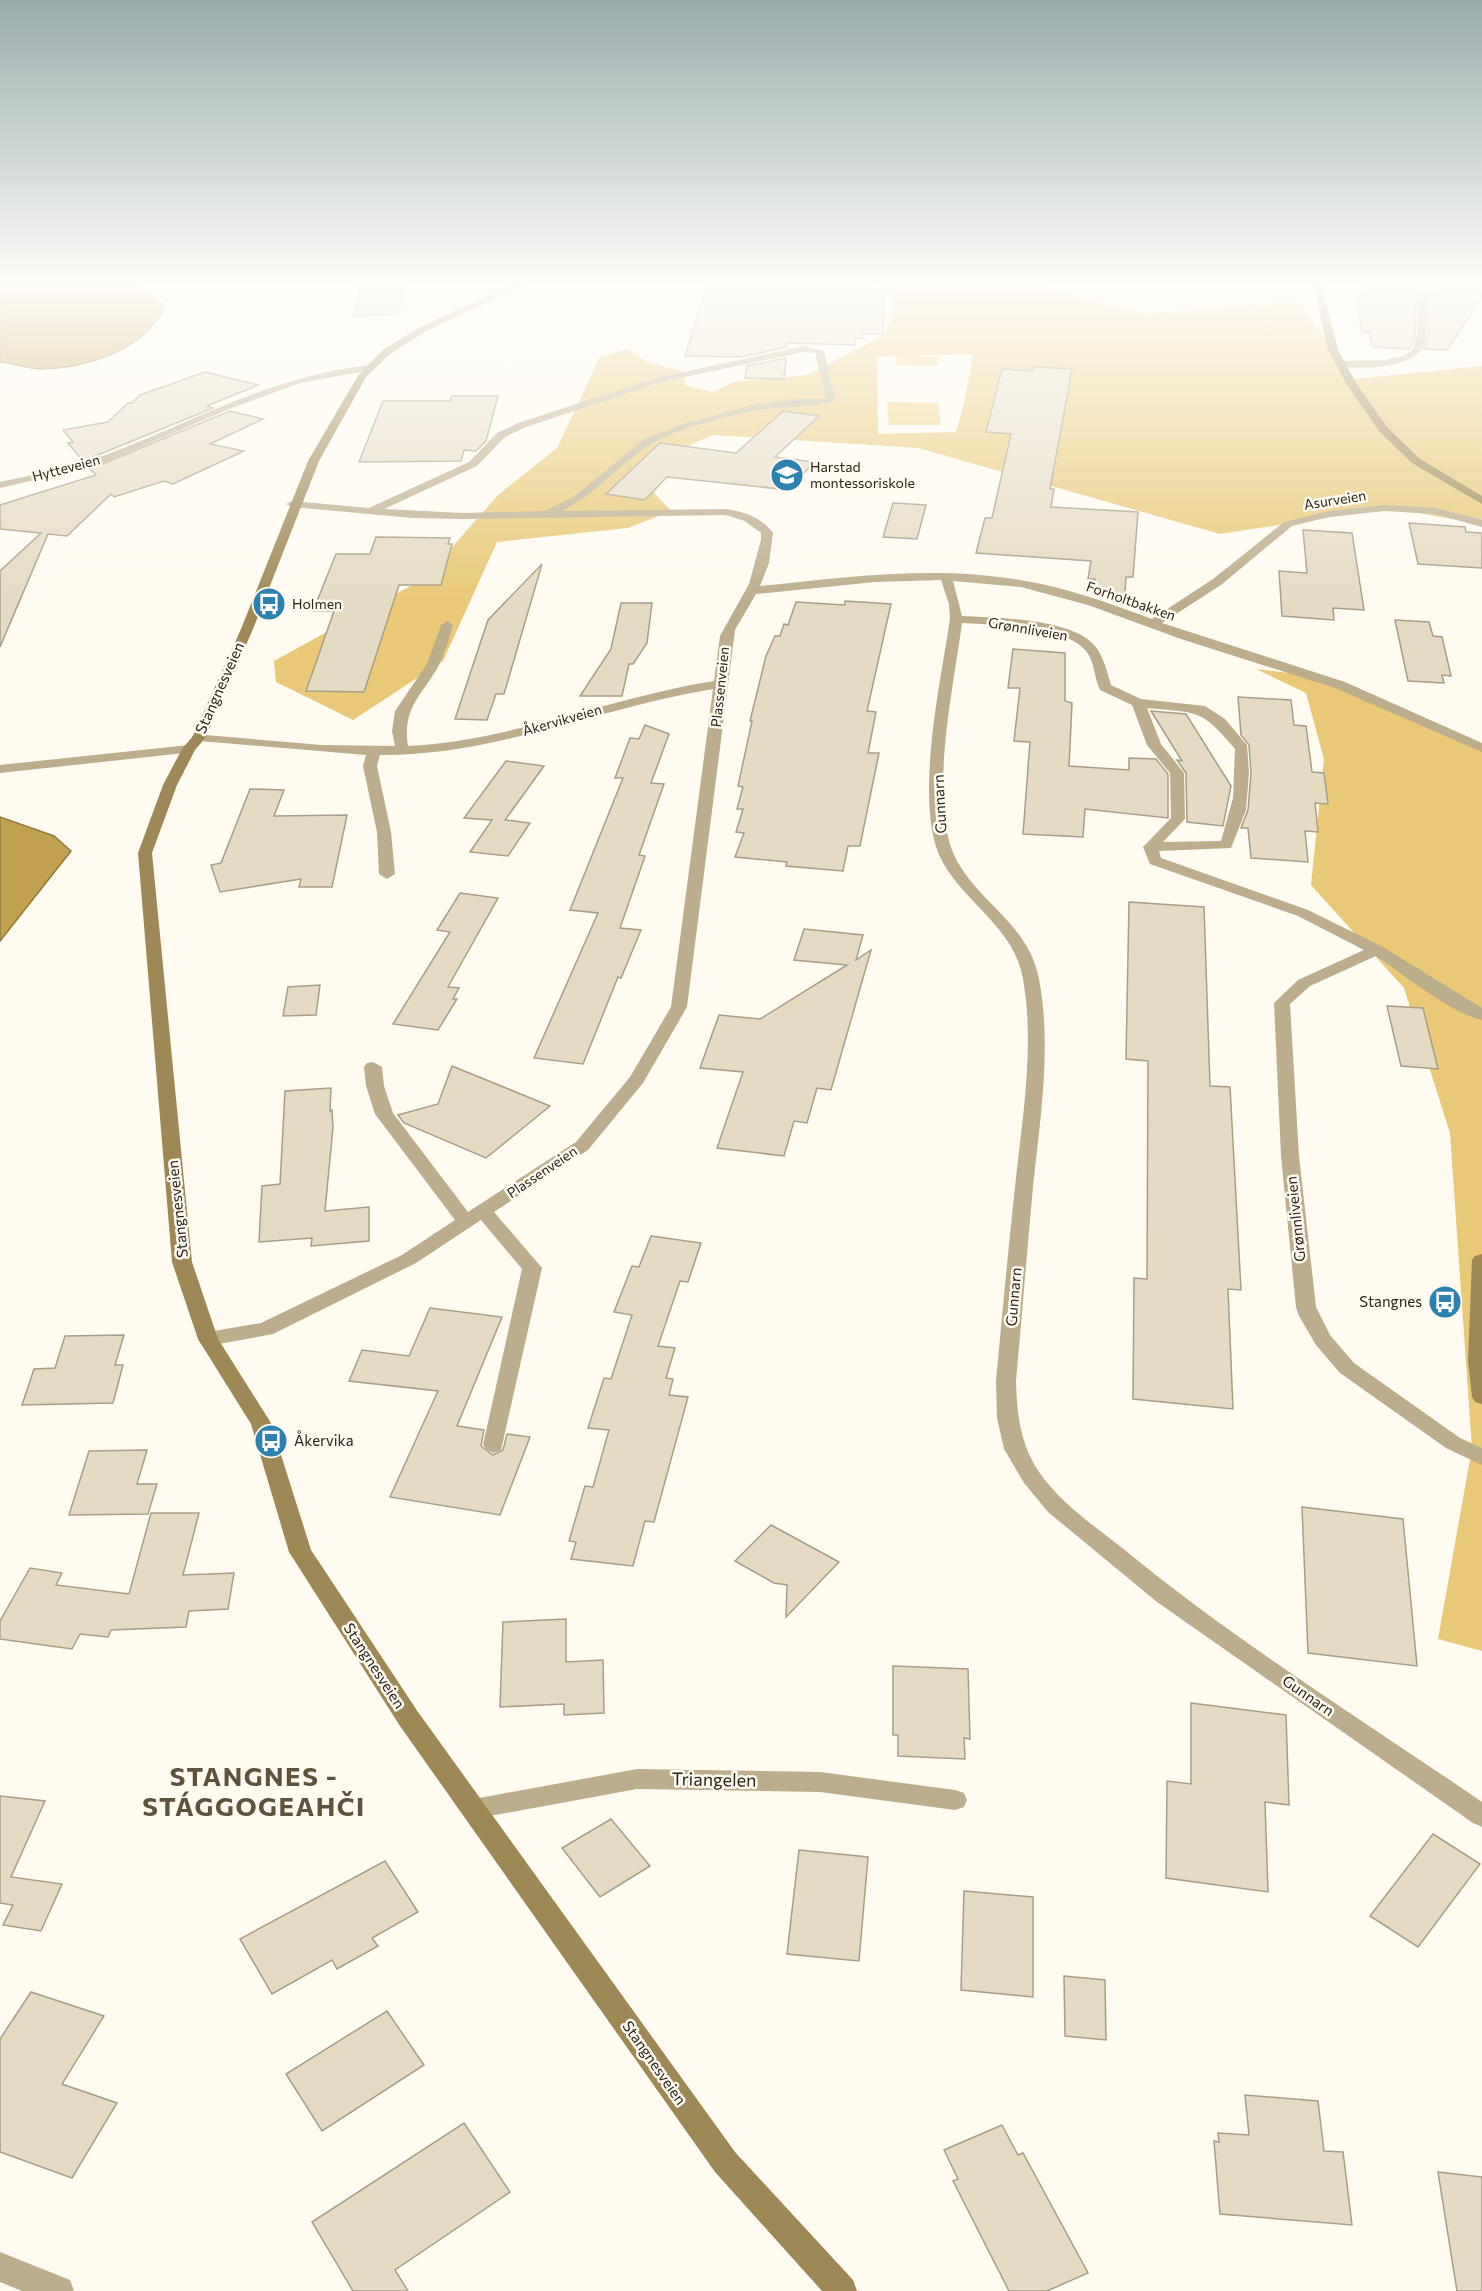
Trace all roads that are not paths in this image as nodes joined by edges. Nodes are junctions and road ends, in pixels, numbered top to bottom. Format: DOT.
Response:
graph roads {
  1 [pos="270,391"];
  2 [pos="354,391"];
  3 [pos="626,391"];
  4 [pos="829,391"];
  5 [pos="1357,391"];
  6 [pos="0,485"];
  7 [pos="1482,501"];
  8 [pos="292,504"];
  9 [pos="371,511"];
  10 [pos="546,514"];
  11 [pos="1482,524"];
  12 [pos="946,578"];
  13 [pos="752,591"];
  14 [pos="956,619"];
  15 [pos="1153,624"];
  16 [pos="447,625"];
  17 [pos="721,684"];
  18 [pos="1138,703"];
  19 [pos="194,743"];
  20 [pos="1482,748"];
  21 [pos="402,750"];
  22 [pos="374,752"];
  23 [pos="0,769"];
  24 [pos="1150,847"];
  25 [pos="387,874"];
  26 [pos="1377,951"];
  27 [pos="1482,1015"];
  28 [pos="373,1067"];
  29 [pos="483,1211"];
  30 [pos="466,1222"];
  31 [pos="1482,1260"];
  32 [pos="208,1339"];
  33 [pos="1482,1397"];
  34 [pos="494,1445"];
  35 [pos="1482,1457"];
  36 [pos="955,1800"];
  37 [pos="474,1809"];
  38 [pos="1482,1816"];
  39 [pos="0,2267"];
  40 [pos="59,2291"];
  41 [pos="842,2291"];
  1 -- 6 [label="street, Hytteveien"];
  2 -- 8 [label="main road, Stangnesveien"];
  3 -- 9 [label="street"];
  4 -- 10 [label="street"];
  5 -- 7 [label="main road"];
  8 -- 9 [label="street, Plassenveien"];
  8 -- 19 [label="main road, Stangnesveien"];
  9 -- 10 [label="street, Plassenveien"];
  10 -- 13 [label="street, Plassenveien"];
  11 -- 15 [label="street, Asurveien"];
  12 -- 13 [label="street, Forholtbakken"];
  12 -- 14 [label="street, Gunnarn"];
  12 -- 15 [label="street, Forholtbakken"];
  13 -- 17 [label="street, Plassenveien"];
  14 -- 18 [label="street, Grønnliveien"];
  14 -- 38 [label="street, Gunnarn"];
  15 -- 20 [label="street, Forholtbakken"];
  16 -- 21 [label="street"];
  17 -- 21 [label="street, Åkervikveien"];
  17 -- 29 [label="street, Plassenveien"];
  18 -- 24 [label="street"];
  18 -- 24 [label="street, Grønnliveien"];
  19 -- 22 [label="street, Åkervikveien"];
  19 -- 23 [label="street"];
  19 -- 32 [label="main road, Stangnesveien"];
  21 -- 22 [label="street, Åkervikveien"];
  22 -- 25 [label="street"];
  24 -- 26 [label="street"];
  26 -- 27 [label="street"];
  26 -- 35 [label="street, Grønnliveien"];
  28 -- 30 [label="street"];
  29 -- 30 [label="street, Plassenveien"];
  29 -- 34 [label="street"];
  30 -- 32 [label="street, Plassenveien"];
  31 -- 33 [label="main road"];
  32 -- 37 [label="main road, Stangnesveien"];
  36 -- 37 [label="street, Triangelen"];
  37 -- 41 [label="main road, Stangnesveien"];
  39 -- 40 [label="street"];
}
